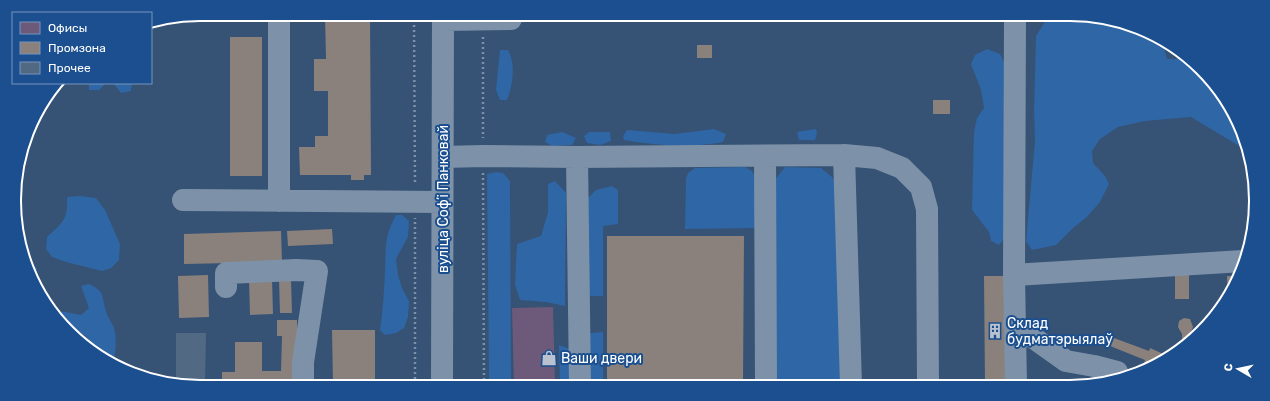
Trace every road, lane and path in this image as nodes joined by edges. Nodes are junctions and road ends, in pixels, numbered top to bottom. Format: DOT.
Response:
graph roads {
  1 [pos="279,21"];
  2 [pos="443,21"];
  3 [pos="482,21"];
  4 [pos="1015,21"];
  5 [pos="483,156"];
  6 [pos="765,156"];
  7 [pos="844,156"];
  8 [pos="577,157"];
  9 [pos="443,158"];
  10 [pos="183,200"];
  11 [pos="279,201"];
  12 [pos="442,202"];
  13 [pos="1238,261"];
  14 [pos="1014,275"];
  15 [pos="226,287"];
  16 [pos="1014,324"];
  17 [pos="1117,373"];
  18 [pos="304,380"];
  19 [pos="442,380"];
  20 [pos="484,380"];
  21 [pos="580,380"];
  22 [pos="766,380"];
  23 [pos="851,380"];
  24 [pos="928,380"];
  25 [pos="1016,380"];
  1 -- 11 [label="street"];
  2 -- 9 [label="street, вуліца Софʼі Панковай"];
  3 -- 5 [label="path"];
  4 -- 14 [label="street"];
  5 -- 8 [label="street"];
  5 -- 9 [label="street"];
  5 -- 20 [label="path"];
  6 -- 7 [label="street"];
  6 -- 8 [label="street"];
  6 -- 22 [label="street"];
  7 -- 23 [label="street"];
  7 -- 24 [label="street"];
  8 -- 21 [label="street"];
  9 -- 12 [label="street, вуліца Софʼі Панковай"];
  10 -- 11 [label="street"];
  11 -- 12 [label="street"];
  12 -- 19 [label="street, вуліца Софʼі Панковай"];
  13 -- 14 [label="street"];
  14 -- 16 [label="street"];
  15 -- 18 [label="street"];
  16 -- 17 [label="street"];
  16 -- 25 [label="street"];
}
